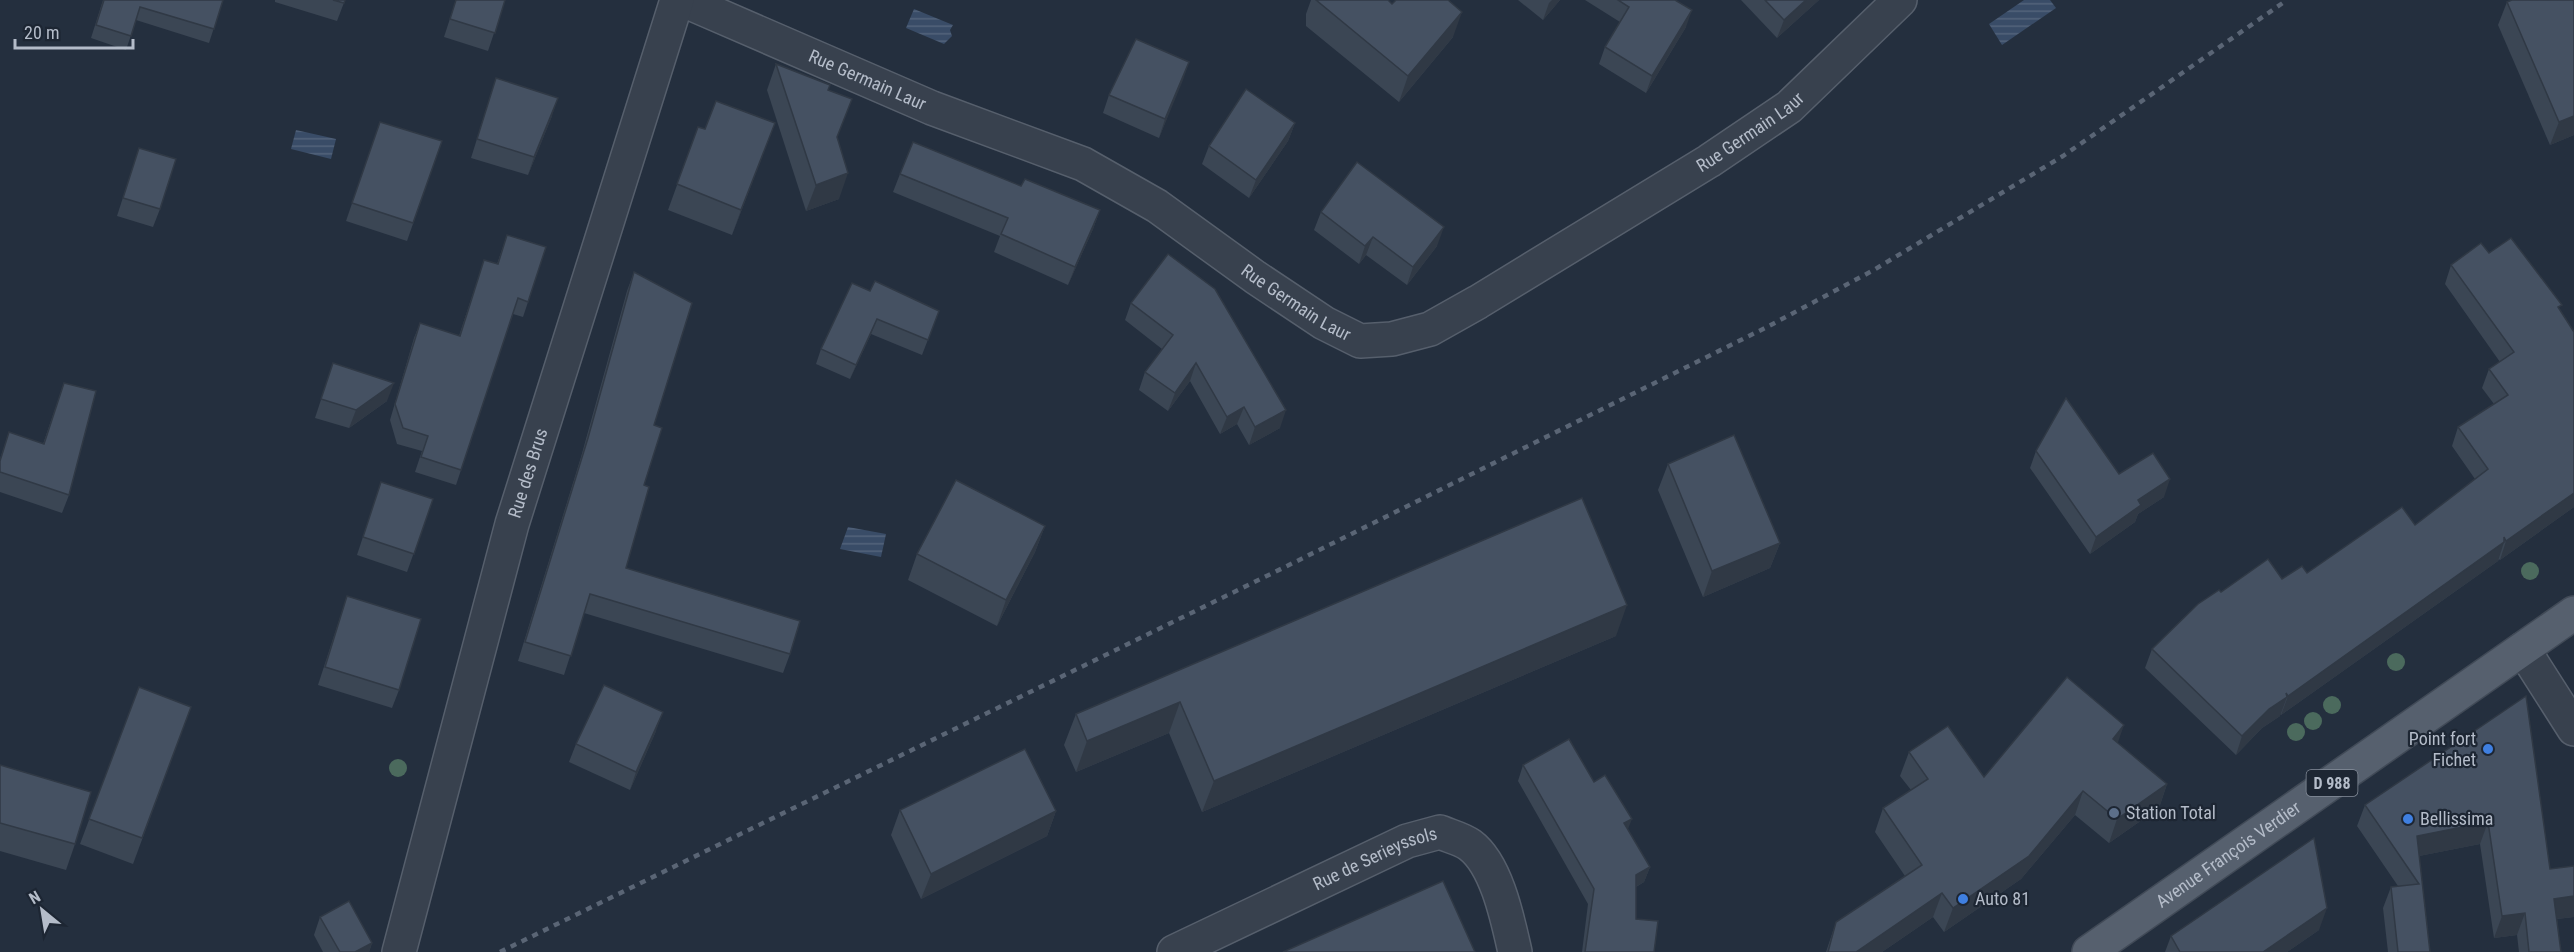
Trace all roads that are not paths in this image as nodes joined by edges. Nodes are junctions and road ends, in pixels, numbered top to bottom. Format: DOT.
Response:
graph roads {
  1 [pos="677,0"];
  2 [pos="683,0"];
  3 [pos="1900,0"];
  4 [pos="2574,613"];
  5 [pos="2523,649"];
  6 [pos="2574,729"];
  7 [pos="399,952"];
  8 [pos="1174,952"];
  9 [pos="1515,952"];
  10 [pos="2089,952"];
  1 -- 7 [label="street, Rue des Brus"];
  2 -- 3 [label="street, Rue Germain Laur"];
  4 -- 5 [label="main road, Avenue François Verdier / D 988"];
  5 -- 6 [label="street"];
  5 -- 10 [label="main road, Avenue François Verdier / D 988"];
  8 -- 9 [label="street, Rue de Serieyssols"];
}
